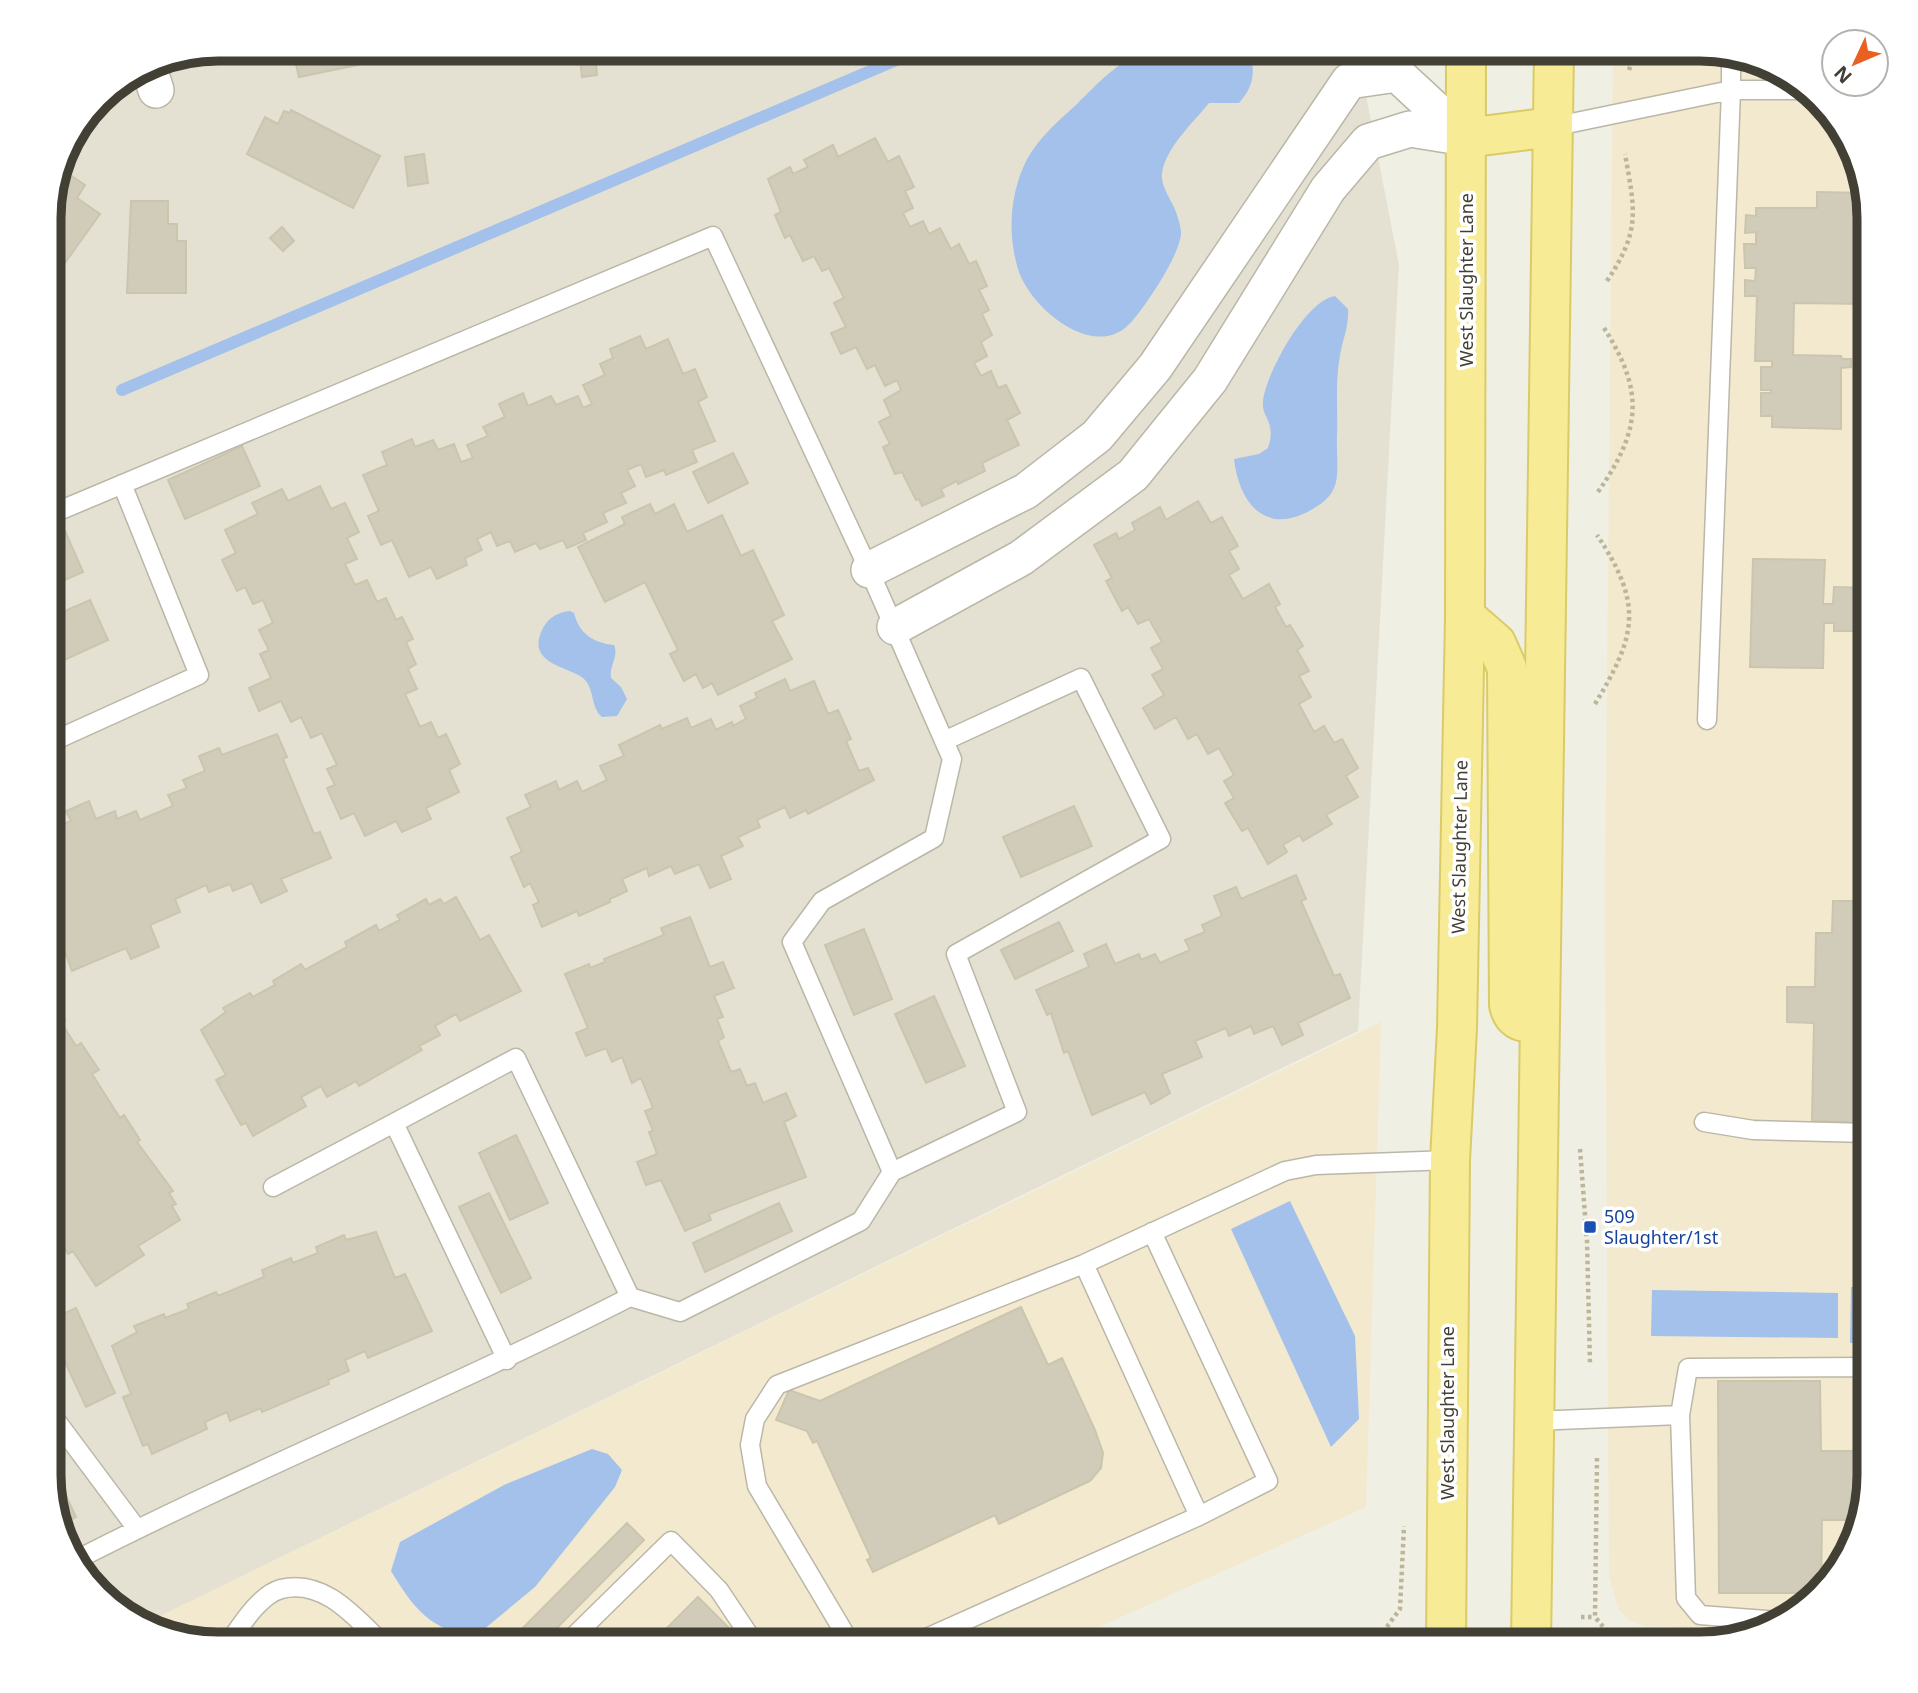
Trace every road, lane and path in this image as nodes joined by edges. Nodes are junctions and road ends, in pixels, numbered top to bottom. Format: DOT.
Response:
graph roads {
  1 [pos="1466,61"];
  2 [pos="1554,61"];
  3 [pos="1632,61"];
  4 [pos="1731,64"];
  5 [pos="1629,70"];
  6 [pos="1731,90"];
  7 [pos="1790,90"];
  8 [pos="1552,127"];
  9 [pos="1466,138"];
  10 [pos="1625,154"];
  11 [pos="1607,281"];
  12 [pos="1604,328"];
  13 [pos="122,485"];
  14 [pos="1598,492"];
  15 [pos="62,510"];
  16 [pos="1597,536"];
  17 [pos="869,570"];
  18 [pos="1465,617"];
  19 [pos="895,627"];
  20 [pos="1595,704"];
  21 [pos="1707,720"];
  22 [pos="62,737"];
  23 [pos="944,741"];
  24 [pos="1540,1025"];
  25 [pos="1704,1122"];
  26 [pos="394,1123"];
  27 [pos="1857,1133"];
  28 [pos="1580,1138"];
  29 [pos="1450,1160"];
  30 [pos="892,1172"];
  31 [pos="273,1187"];
  32 [pos="1152,1232"];
  33 [pos="1084,1264"];
  34 [pos="630,1297"];
  35 [pos="507,1360"];
  36 [pos="1590,1364"];
  37 [pos="1857,1367"];
  38 [pos="1680,1415"];
  39 [pos="1535,1421"];
  40 [pos="62,1429"];
  41 [pos="1597,1458"];
  42 [pos="1199,1516"];
  43 [pos="1405,1522"];
  44 [pos="136,1529"];
  45 [pos="84,1556"];
  46 [pos="1581,1617"];
  47 [pos="1595,1617"];
  48 [pos="1761,1620"];
  49 [pos="237,1632"];
  50 [pos="370,1632"];
  51 [pos="578,1632"];
  52 [pos="747,1632"];
  53 [pos="844,1632"];
  54 [pos="940,1632"];
  55 [pos="1384,1632"];
  56 [pos="1446,1632"];
  57 [pos="1531,1632"];
  58 [pos="1607,1632"];
  1 -- 9 [label="main road, West Slaughter Lane"];
  2 -- 8 [label="main road"];
  3 -- 5 [label="path"];
  4 -- 6 [label="lane"];
  6 -- 7 [label="lane"];
  6 -- 8 [label="lane"];
  6 -- 21 [label="lane"];
  8 -- 9 [label="main road"];
  8 -- 24 [label="main road"];
  9 -- 17 [label="street"];
  9 -- 18 [label="main road, West Slaughter Lane"];
  9 -- 19 [label="street"];
  10 -- 11 [label="path"];
  12 -- 14 [label="path"];
  13 -- 15 [label="lane"];
  13 -- 17 [label="lane"];
  13 -- 22 [label="lane"];
  16 -- 20 [label="path"];
  17 -- 19 [label="lane"];
  18 -- 24 [label="main road"];
  18 -- 29 [label="main road, West Slaughter Lane"];
  19 -- 23 [label="lane"];
  23 -- 30 [label="lane"];
  23 -- 30 [label="lane"];
  24 -- 39 [label="main road"];
  25 -- 27 [label="lane"];
  26 -- 31 [label="lane"];
  26 -- 34 [label="lane"];
  26 -- 35 [label="lane"];
  28 -- 36 [label="path"];
  29 -- 32 [label="lane"];
  29 -- 56 [label="main road, West Slaughter Lane"];
  30 -- 34 [label="lane"];
  32 -- 33 [label="lane"];
  32 -- 42 [label="lane"];
  33 -- 42 [label="lane"];
  33 -- 53 [label="lane"];
  34 -- 35 [label="lane"];
  35 -- 44 [label="lane"];
  37 -- 38 [label="lane"];
  38 -- 39 [label="lane"];
  38 -- 48 [label="lane"];
  39 -- 57 [label="main road"];
  40 -- 44 [label="lane"];
  41 -- 47 [label="path"];
  42 -- 54 [label="lane"];
  43 -- 55 [label="path"];
  44 -- 45 [label="lane"];
  46 -- 47 [label="path"];
  47 -- 58 [label="path"];
  49 -- 50 [label="lane"];
  51 -- 52 [label="lane"];
}
